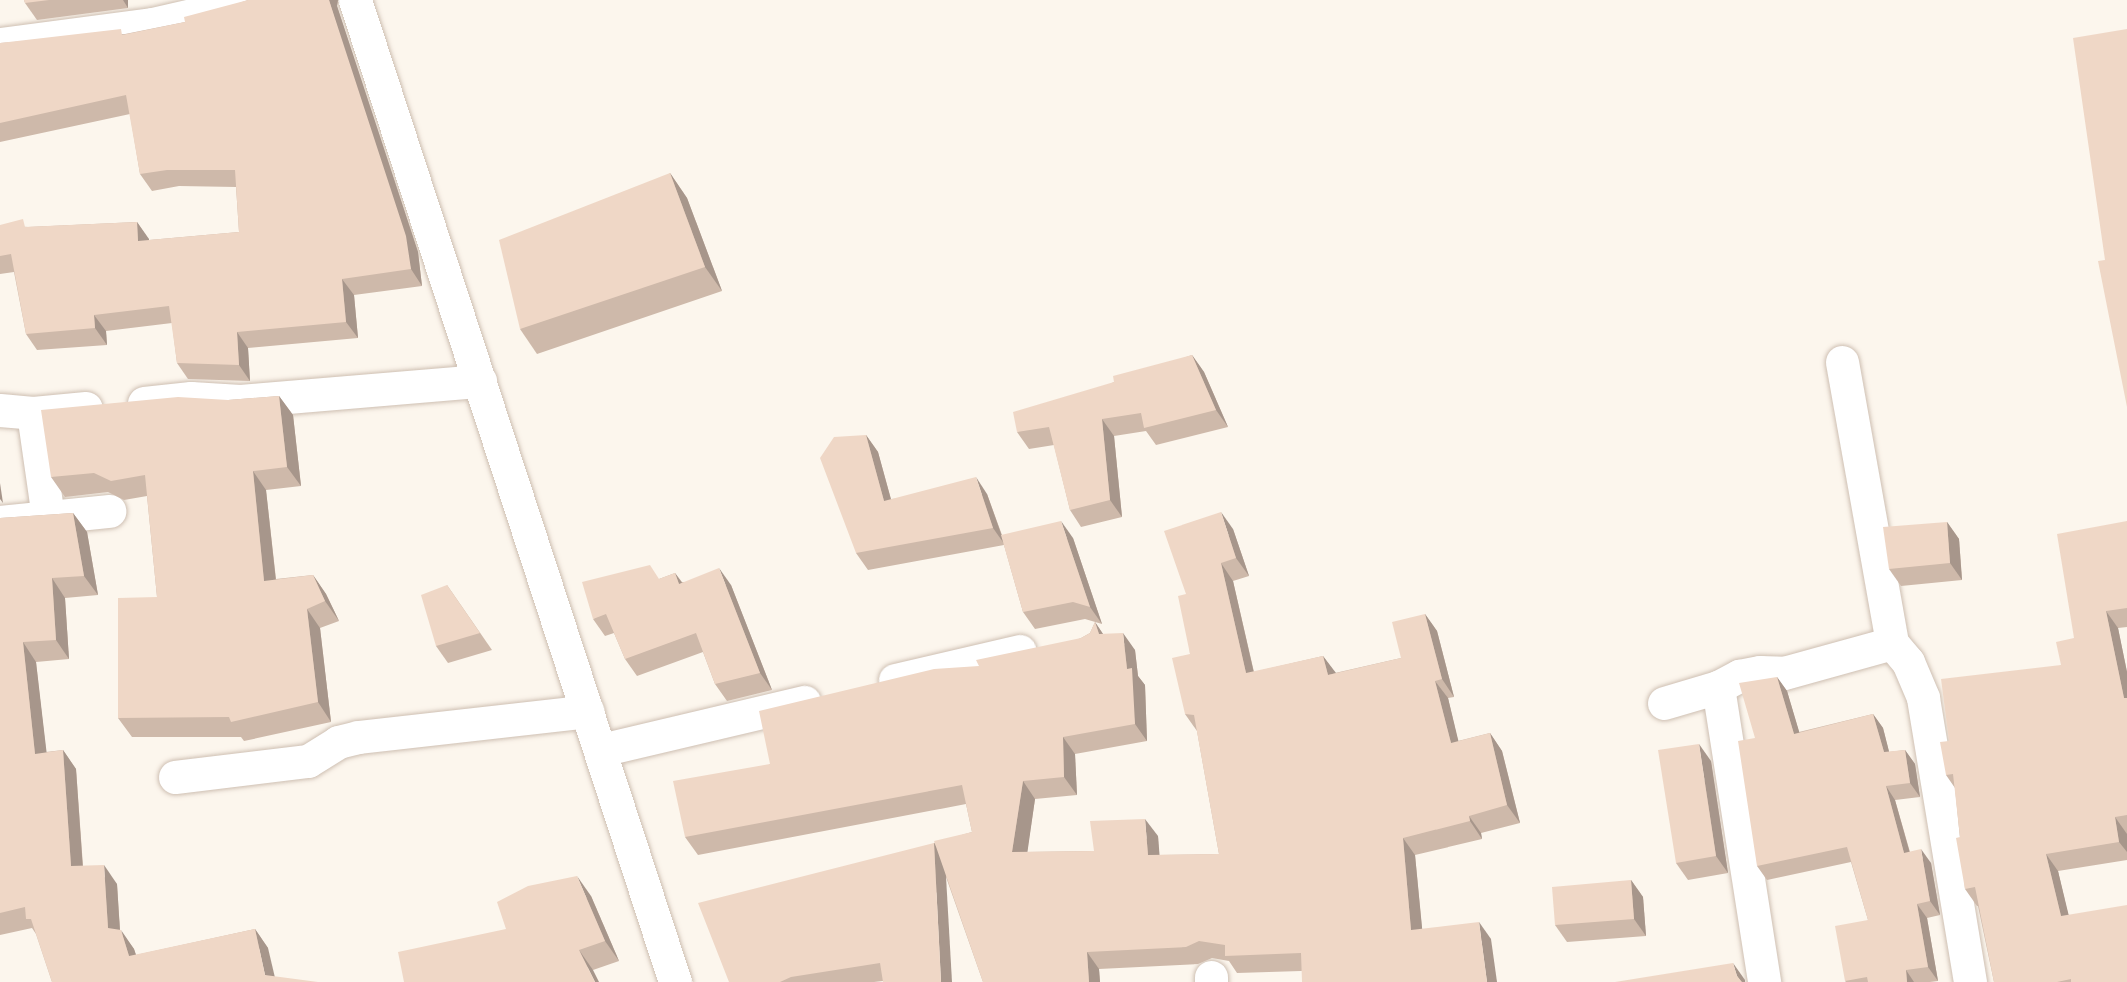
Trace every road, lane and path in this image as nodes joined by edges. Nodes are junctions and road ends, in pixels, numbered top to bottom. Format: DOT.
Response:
graph roads {
  1 [pos="258,0"];
  2 [pos="355,0"];
  3 [pos="0,44"];
  4 [pos="1842,362"];
  5 [pos="480,381"];
  6 [pos="0,410"];
  7 [pos="33,413"];
  8 [pos="109,511"];
  9 [pos="48,518"];
  10 [pos="0,522"];
  11 [pos="1892,643"];
  12 [pos="1055,644"];
  13 [pos="863,687"];
  14 [pos="1718,687"];
  15 [pos="829,696"];
  16 [pos="1664,703"];
  17 [pos="588,711"];
  18 [pos="601,750"];
  19 [pos="175,777"];
  20 [pos="675,982"];
  21 [pos="1764,982"];
  22 [pos="1970,982"];
  1 -- 3 [label="street"];
  2 -- 5 [label="street"];
  4 -- 11 [label="street"];
  5 -- 7 [label="street"];
  5 -- 17 [label="street"];
  6 -- 7 [label="street"];
  7 -- 9 [label="street"];
  8 -- 9 [label="street"];
  9 -- 10 [label="street"];
  11 -- 14 [label="street"];
  11 -- 22 [label="street"];
  12 -- 13 [label="street"];
  14 -- 16 [label="street"];
  14 -- 21 [label="street"];
  15 -- 18 [label="street"];
  17 -- 18 [label="street"];
  17 -- 19 [label="street"];
  18 -- 20 [label="street"];
}
